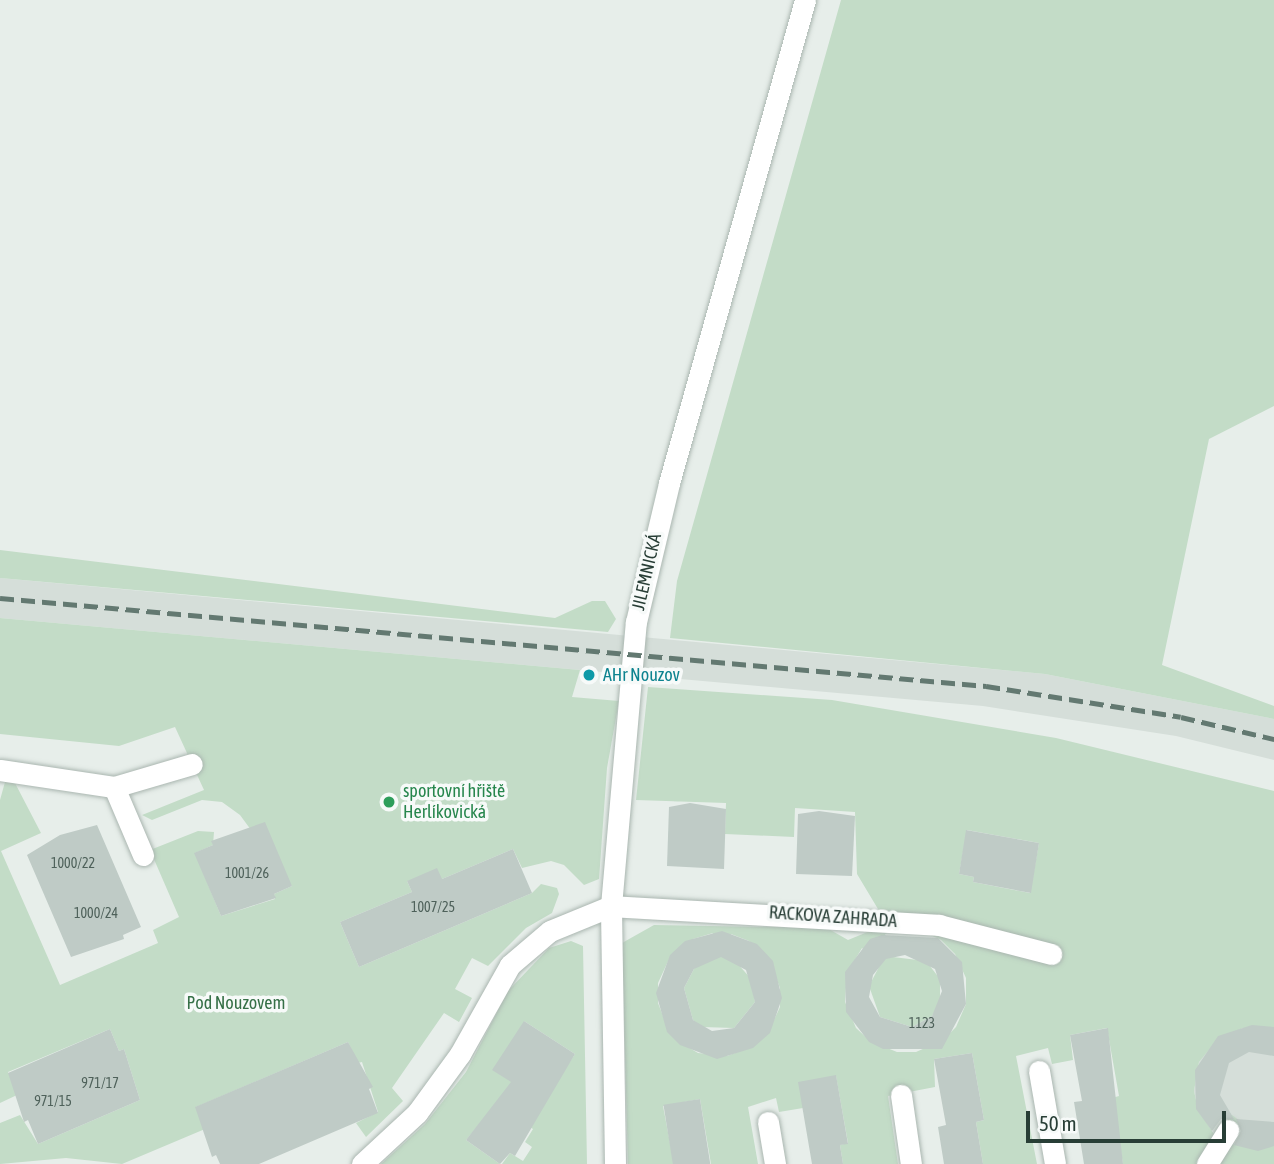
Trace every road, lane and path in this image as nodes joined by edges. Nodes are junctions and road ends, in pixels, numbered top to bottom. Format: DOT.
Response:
graph roads {
  1 [pos="805,0"];
  2 [pos="192,764"];
  3 [pos="0,771"];
  4 [pos="114,787"];
  5 [pos="143,855"];
  6 [pos="611,906"];
  7 [pos="1051,954"];
  8 [pos="1039,1071"];
  9 [pos="901,1095"];
  10 [pos="768,1122"];
  11 [pos="1228,1130"];
  12 [pos="362,1164"];
  13 [pos="615,1164"];
  14 [pos="775,1164"];
  15 [pos="911,1164"];
  16 [pos="1055,1164"];
  17 [pos="1208,1164"];
  1 -- 6 [label="street, JILEMNICKÁ"];
  2 -- 4 [label="street"];
  3 -- 4 [label="street"];
  4 -- 5 [label="street"];
  6 -- 7 [label="street, RACKOVA ZAHRADA"];
  6 -- 12 [label="street"];
  6 -- 13 [label="street, JILEMNICKÁ"];
  8 -- 16 [label="street"];
  9 -- 15 [label="street"];
  10 -- 14 [label="street"];
  11 -- 17 [label="street"];
}
